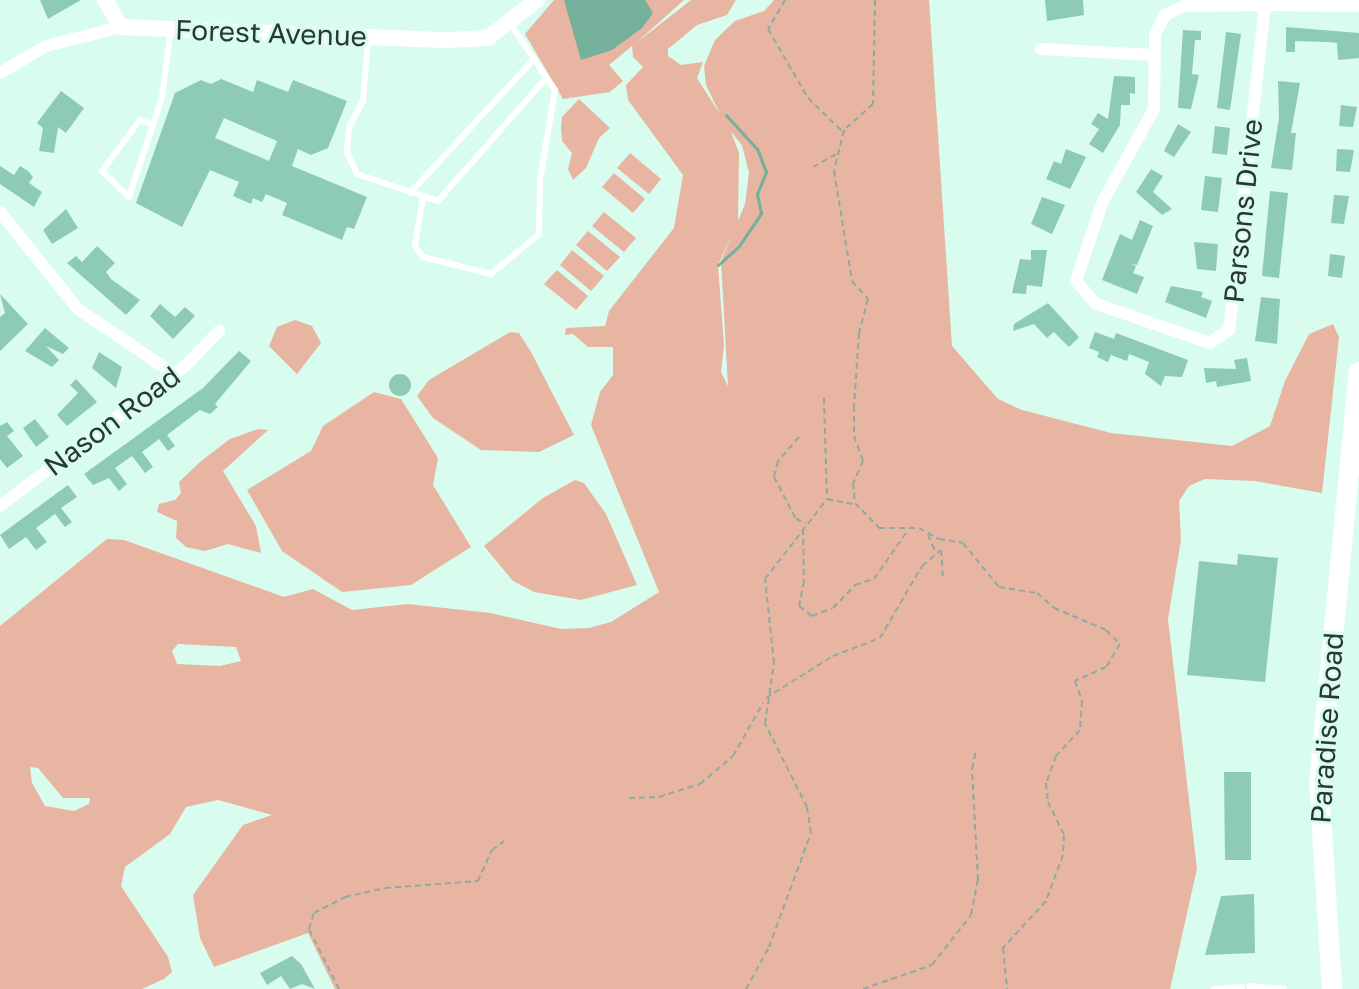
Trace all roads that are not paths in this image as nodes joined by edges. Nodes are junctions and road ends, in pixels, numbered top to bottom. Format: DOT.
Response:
graph roads {
  1 [pos="105,0"];
  2 [pos="537,0"];
  3 [pos="1265,5"];
  4 [pos="1359,6"];
  5 [pos="511,25"];
  6 [pos="121,27"];
  7 [pos="171,29"];
  8 [pos="367,37"];
  9 [pos="1041,49"];
  10 [pos="1154,55"];
  11 [pos="534,59"];
  12 [pos="0,73"];
  13 [pos="545,79"];
  14 [pos="153,125"];
  15 [pos="410,193"];
  16 [pos="423,197"];
  17 [pos="0,212"];
  18 [pos="219,331"];
  19 [pos="1359,372"];
  20 [pos="174,374"];
  21 [pos="0,506"];
  22 [pos="1214,989"];
  23 [pos="1284,989"];
  24 [pos="1332,989"];
  1 -- 6 [label="street"];
  2 -- 5 [label="street, Forest Avenue"];
  3 -- 4 [label="street, Parsons Drive"];
  3 -- 10 [label="street, Parsons Drive"];
  3 -- 10 [label="street, Parsons Drive"];
  5 -- 8 [label="street, Forest Avenue"];
  5 -- 11 [label="lane"];
  6 -- 7 [label="street, Forest Avenue"];
  6 -- 12 [label="street, Forest Avenue"];
  7 -- 8 [label="street, Forest Avenue"];
  7 -- 14 [label="lane"];
  8 -- 15 [label="lane"];
  9 -- 10 [label="street"];
  11 -- 13 [label="lane"];
  11 -- 15 [label="lane"];
  13 -- 16 [label="lane"];
  13 -- 16 [label="lane"];
  14 -- 14 [label="lane"];
  15 -- 16 [label="lane"];
  17 -- 20 [label="street"];
  18 -- 20 [label="street, Nason Road"];
  19 -- 24 [label="highway, Paradise Road"];
  20 -- 21 [label="street, Nason Road"];
  22 -- 23 [label="lane"];
}
